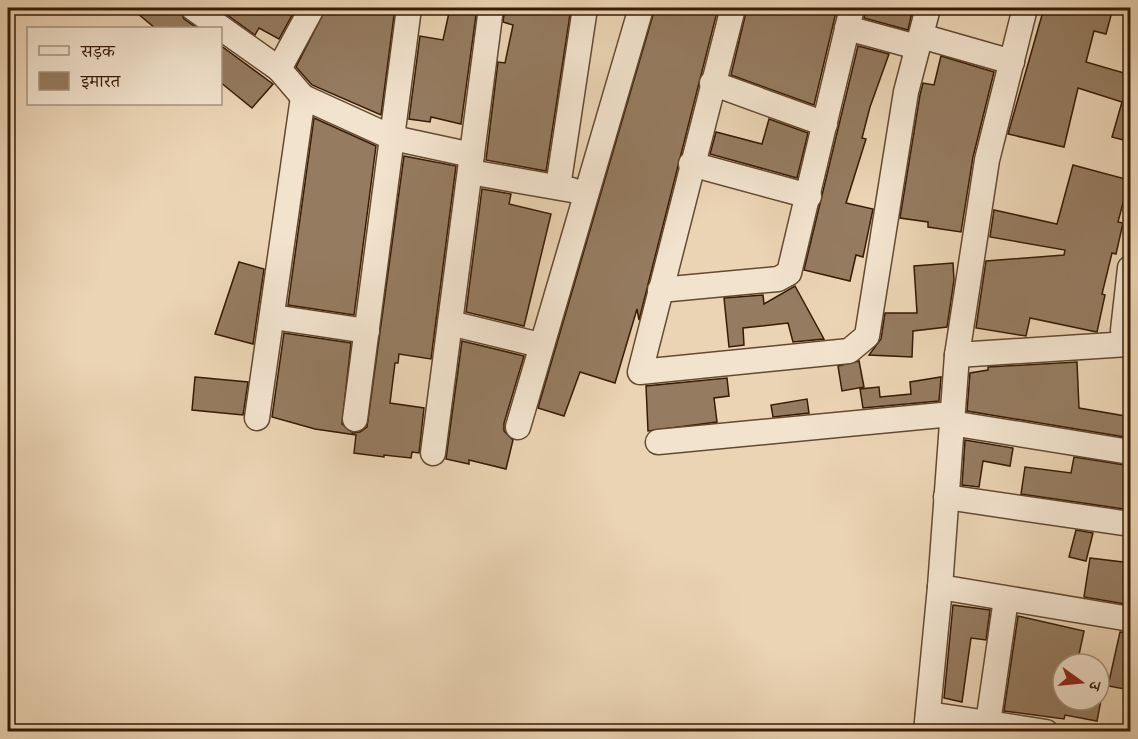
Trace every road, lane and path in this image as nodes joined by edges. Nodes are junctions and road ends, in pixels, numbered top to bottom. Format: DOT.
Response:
graph roads {
  1 [pos="312,8"];
  2 [pos="409,8"];
  3 [pos="491,8"];
  4 [pos="585,8"];
  5 [pos="641,8"];
  6 [pos="733,8"];
  7 [pos="928,8"];
  8 [pos="1025,8"];
  9 [pos="207,12"];
  10 [pos="849,18"];
  11 [pos="919,42"];
  12 [pos="1012,62"];
  13 [pos="279,69"];
  14 [pos="712,83"];
  15 [pos="303,97"];
  16 [pos="825,124"];
  17 [pos="393,138"];
  18 [pos="471,163"];
  19 [pos="691,164"];
  20 [pos="558,188"];
  21 [pos="586,193"];
  22 [pos="809,196"];
  23 [pos="1131,268"];
  24 [pos="660,290"];
  25 [pos="273,317"];
  26 [pos="450,322"];
  27 [pos="367,331"];
  28 [pos="1128,336"];
  29 [pos="540,345"];
  30 [pos="957,355"];
  31 [pos="257,418"];
  32 [pos="355,419"];
  33 [pos="952,419"];
  34 [pos="518,427"];
  35 [pos="658,442"];
  36 [pos="1131,452"];
  37 [pos="433,453"];
  38 [pos="946,497"];
  39 [pos="1131,524"];
  40 [pos="940,587"];
  41 [pos="1006,598"];
  42 [pos="1131,619"];
  43 [pos="927,723"];
  44 [pos="988,723"];
  45 [pos="1046,732"];
  1 -- 13 [label="street"];
  2 -- 17 [label="street"];
  3 -- 18 [label="street"];
  4 -- 20 [label="street"];
  5 -- 21 [label="street"];
  6 -- 14 [label="street"];
  7 -- 11 [label="street"];
  8 -- 12 [label="street"];
  9 -- 13 [label="street"];
  10 -- 11 [label="street"];
  10 -- 16 [label="street"];
  11 -- 12 [label="street"];
  11 -- 24 [label="street"];
  12 -- 30 [label="street"];
  13 -- 15 [label="street"];
  14 -- 16 [label="street"];
  14 -- 19 [label="street"];
  15 -- 17 [label="street"];
  15 -- 25 [label="street"];
  16 -- 22 [label="street"];
  17 -- 18 [label="street"];
  17 -- 27 [label="street"];
  18 -- 20 [label="street"];
  18 -- 26 [label="street"];
  19 -- 22 [label="street"];
  19 -- 24 [label="street"];
  20 -- 21 [label="street"];
  21 -- 29 [label="street"];
  22 -- 24 [label="street"];
  23 -- 28 [label="street"];
  25 -- 27 [label="street"];
  25 -- 31 [label="street"];
  26 -- 29 [label="street"];
  26 -- 37 [label="street"];
  27 -- 32 [label="street"];
  28 -- 30 [label="street"];
  29 -- 34 [label="street"];
  30 -- 33 [label="street"];
  33 -- 35 [label="street"];
  33 -- 36 [label="street"];
  33 -- 38 [label="street"];
  38 -- 39 [label="street"];
  38 -- 40 [label="street"];
  40 -- 41 [label="street"];
  40 -- 43 [label="street"];
  41 -- 42 [label="street"];
  41 -- 44 [label="street"];
  43 -- 44 [label="street"];
  44 -- 45 [label="street"];
}
